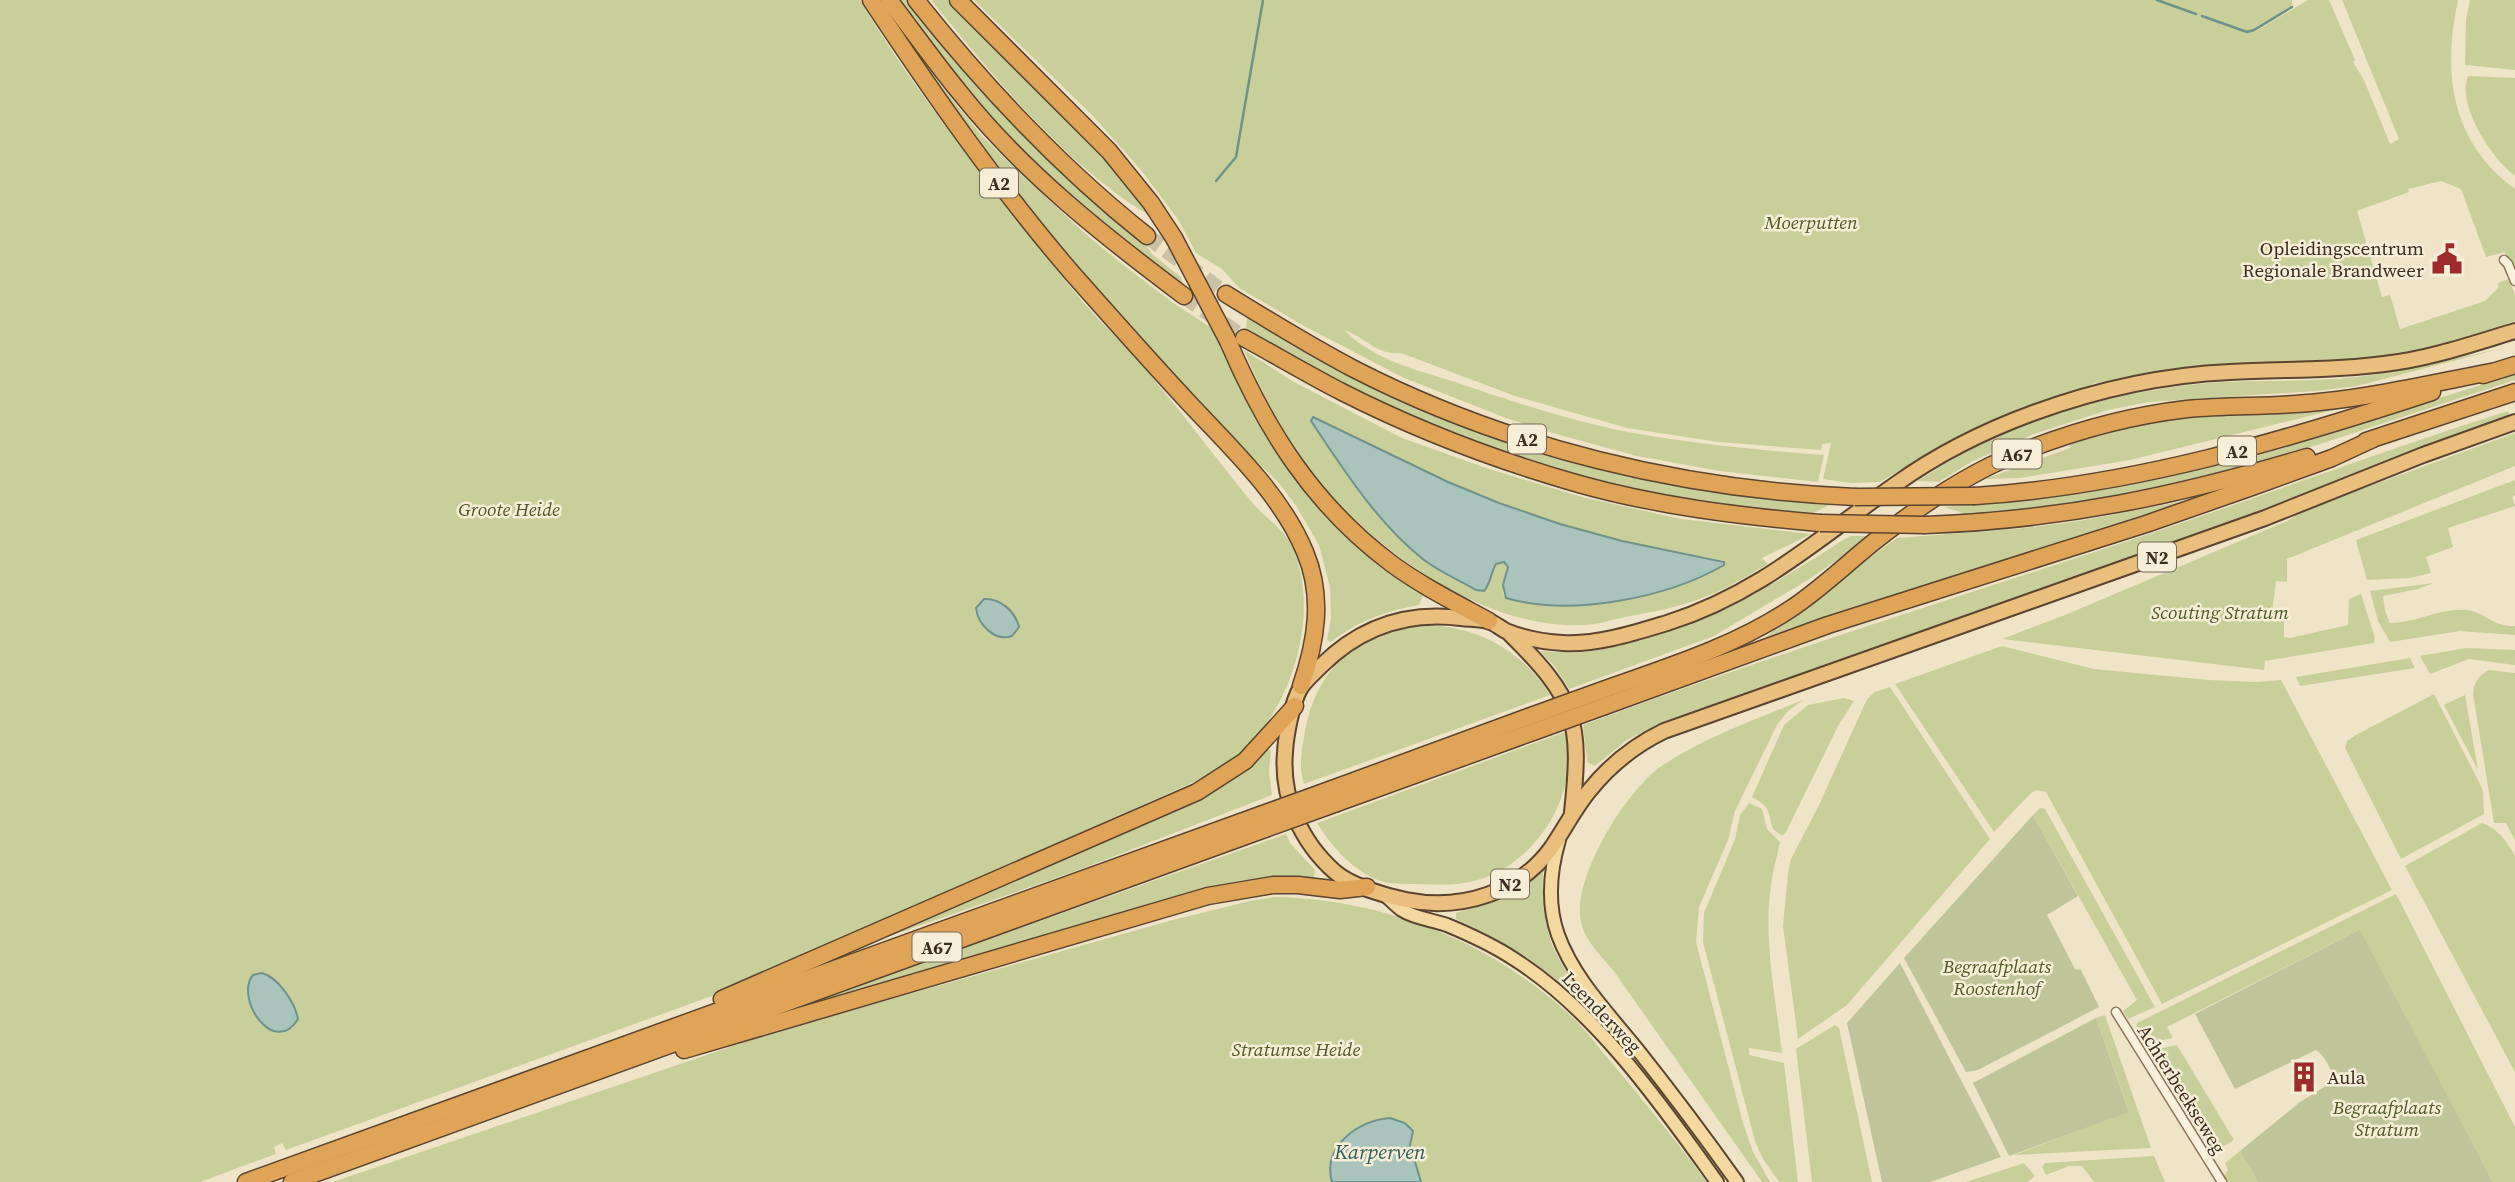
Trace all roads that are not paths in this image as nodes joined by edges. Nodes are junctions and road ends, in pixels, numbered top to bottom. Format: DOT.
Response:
graph roads {
  1 [pos="871,0"];
  2 [pos="890,0"];
  3 [pos="916,0"];
  4 [pos="958,0"];
  5 [pos="1147,236"];
  6 [pos="2504,260"];
  7 [pos="2515,281"];
  8 [pos="1226,294"];
  9 [pos="1184,296"];
  10 [pos="2515,331"];
  11 [pos="1244,338"];
  12 [pos="2515,365"];
  13 [pos="2491,372"];
  14 [pos="2515,392"];
  15 [pos="2515,422"];
  16 [pos="2374,439"];
  17 [pos="1489,621"];
  18 [pos="1508,632"];
  19 [pos="1301,687"];
  20 [pos="1602,699"];
  21 [pos="1295,706"];
  22 [pos="1572,813"];
  23 [pos="1262,822"];
  24 [pos="1564,826"];
  25 [pos="1367,887"];
  26 [pos="1385,895"];
  27 [pos="2116,1012"];
  28 [pos="684,1023"];
  29 [pos="610,1067"];
  30 [pos="246,1182"];
  31 [pos="292,1182"];
  32 [pos="1717,1182"];
  33 [pos="1737,1182"];
  34 [pos="2222,1182"];
  1 -- 19 [label="highway, A2"];
  2 -- 9 [label="highway, A2"];
  3 -- 5 [label="highway"];
  4 -- 17 [label="highway, bridge"];
  6 -- 7 [label="street"];
  8 -- 13 [label="highway, A2, bridge"];
  10 -- 18 [label="highway, N2"];
  11 -- 16 [label="highway, A2, bridge"];
  12 -- 13 [label="highway, A2"];
  13 -- 20 [label="highway, A67"];
  14 -- 16 [label="highway, A2"];
  15 -- 22 [label="highway, N2"];
  16 -- 20 [label="highway, A67"];
  17 -- 18 [label="highway, N2"];
  17 -- 19 [label="highway, N2"];
  18 -- 22 [label="highway, N2"];
  19 -- 21 [label="highway, N2"];
  20 -- 23 [label="highway, A67, bridge"];
  21 -- 25 [label="highway, N2"];
  21 -- 28 [label="highway, A67"];
  22 -- 24 [label="highway, N2"];
  23 -- 28 [label="highway, A67"];
  23 -- 29 [label="highway, A67"];
  24 -- 26 [label="highway, N2"];
  24 -- 33 [label="main road, Leenderweg"];
  25 -- 26 [label="highway, N2"];
  25 -- 29 [label="highway, A67"];
  26 -- 32 [label="main road, Leenderweg"];
  27 -- 34 [label="street, Achterbeekseweg"];
  28 -- 30 [label="highway, A67"];
  29 -- 31 [label="highway, A67"];
}
